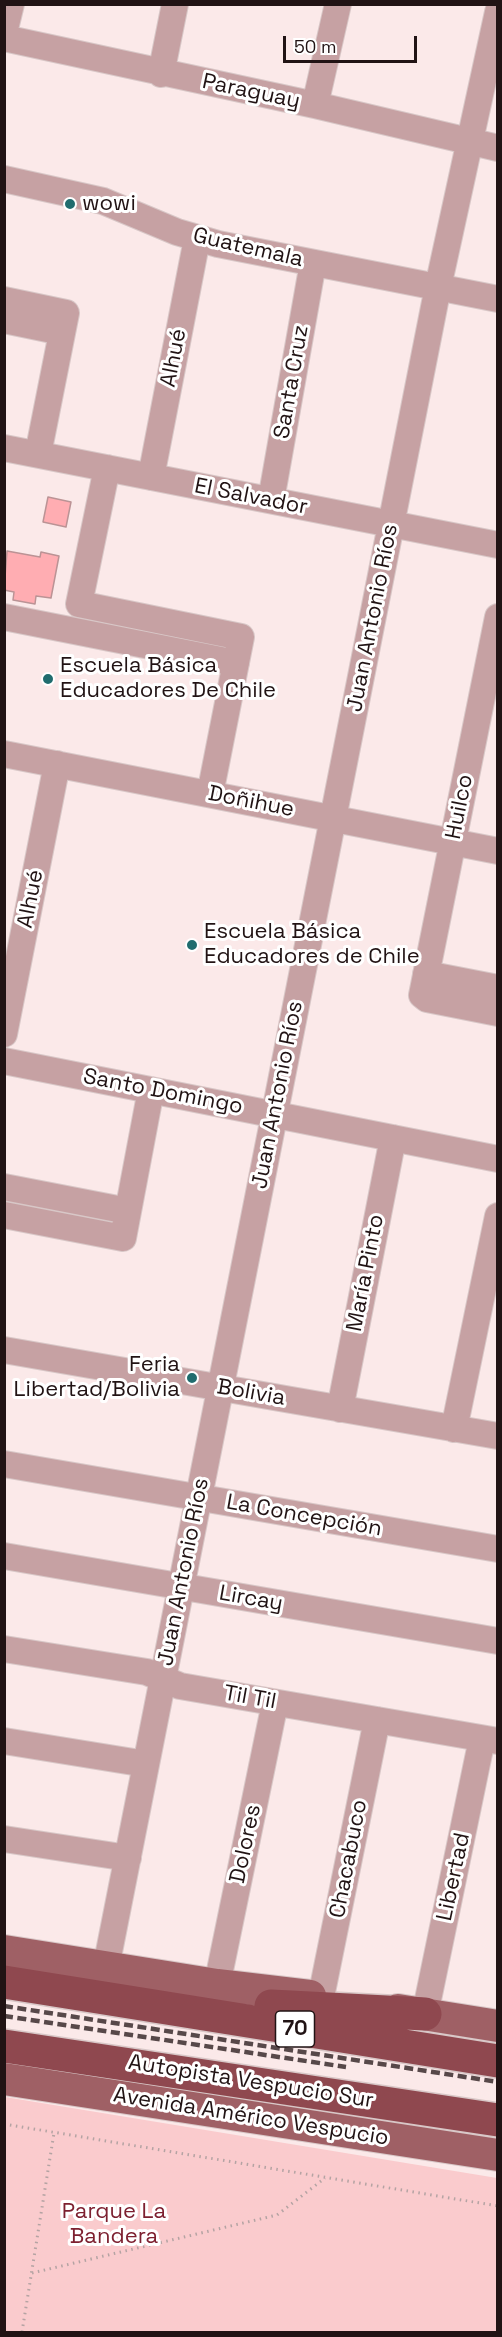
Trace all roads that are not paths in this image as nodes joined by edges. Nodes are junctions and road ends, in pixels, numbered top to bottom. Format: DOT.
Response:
graph roads {
  1 [pos="11,4"];
  2 [pos="175,4"];
  3 [pos="338,4"];
  4 [pos="498,12"];
  5 [pos="4,33"];
  6 [pos="4,38"];
  7 [pos="161,74"];
  8 [pos="315,105"];
  9 [pos="468,142"];
  10 [pos="498,148"];
  11 [pos="4,179"];
  12 [pos="197,239"];
  13 [pos="313,263"];
  14 [pos="438,287"];
  15 [pos="498,299"];
  16 [pos="4,300"];
  17 [pos="4,320"];
  18 [pos="64,322"];
  19 [pos="4,448"];
  20 [pos="38,454"];
  21 [pos="107,468"];
  22 [pos="151,477"];
  23 [pos="271,500"];
  24 [pos="391,524"];
  25 [pos="498,545"];
  26 [pos="4,617"];
  27 [pos="498,617"];
  28 [pos="236,663"];
  29 [pos="4,754"];
  30 [pos="57,764"];
  31 [pos="210,794"];
  32 [pos="333,819"];
  33 [pos="453,842"];
  34 [pos="498,851"];
  35 [pos="425,985"];
  36 [pos="498,988"];
  37 [pos="498,1013"];
  38 [pos="4,1034"];
  39 [pos="4,1061"];
  40 [pos="151,1090"];
  41 [pos="275,1115"];
  42 [pos="393,1138"];
  43 [pos="498,1158"];
  44 [pos="4,1187"];
  45 [pos="128,1211"];
  46 [pos="4,1215"];
  47 [pos="498,1216"];
  48 [pos="4,1350"];
  49 [pos="221,1388"];
  50 [pos="340,1408"];
  51 [pos="454,1429"];
  52 [pos="498,1436"];
  53 [pos="4,1464"];
  54 [pos="199,1498"];
  55 [pos="498,1550"];
  56 [pos="4,1556"];
  57 [pos="181,1587"];
  58 [pos="498,1641"];
  59 [pos="4,1649"];
  60 [pos="163,1679"];
  61 [pos="275,1703"];
  62 [pos="376,1720"];
  63 [pos="490,1740"];
  64 [pos="4,1742"];
  65 [pos="146,1764"];
  66 [pos="4,1839"];
  67 [pos="128,1858"];
  68 [pos="4,1952"];
  69 [pos="106,1967"];
  70 [pos="4,1982"];
  71 [pos="217,1985"];
  72 [pos="92,1996"];
  73 [pos="321,1997"];
  74 [pos="425,2014"];
  75 [pos="498,2026"];
  76 [pos="4,2046"];
  77 [pos="498,2061"];
  78 [pos="184,2071"];
  79 [pos="4,2079"];
  80 [pos="498,2120"];
  81 [pos="498,2143"];
  82 [pos="498,2156"];
  1 -- 5 [label="street"];
  2 -- 7 [label="street"];
  3 -- 8 [label="street"];
  4 -- 9 [label="street, Juan Antonio Ríos"];
  6 -- 7 [label="street, Paraguay"];
  7 -- 8 [label="street, Paraguay"];
  8 -- 9 [label="street, Paraguay"];
  9 -- 10 [label="street, Paraguay"];
  9 -- 14 [label="street, Juan Antonio Ríos"];
  11 -- 12 [label="street, Guatemala"];
  12 -- 13 [label="street, Guatemala"];
  12 -- 22 [label="street, Alhué"];
  13 -- 14 [label="street, Guatemala"];
  13 -- 23 [label="street, Santa Cruz"];
  14 -- 15 [label="street, Guatemala"];
  14 -- 24 [label="street, Juan Antonio Ríos"];
  16 -- 18 [label="street"];
  17 -- 18 [label="street"];
  18 -- 20 [label="street"];
  19 -- 20 [label="street, El Salvador"];
  20 -- 21 [label="street, El Salvador"];
  21 -- 22 [label="street, El Salvador"];
  21 -- 28 [label="street"];
  22 -- 23 [label="street, El Salvador"];
  23 -- 24 [label="street, El Salvador"];
  24 -- 25 [label="street, El Salvador"];
  24 -- 32 [label="street, Juan Antonio Ríos"];
  26 -- 28 [label="street"];
  27 -- 33 [label="street, Huilco"];
  28 -- 31 [label="street"];
  29 -- 30 [label="street, Doñihue"];
  30 -- 31 [label="street, Doñihue"];
  30 -- 38 [label="street, Alhué"];
  31 -- 32 [label="street, Doñihue"];
  32 -- 33 [label="street, Doñihue"];
  32 -- 41 [label="street, Juan Antonio Ríos"];
  33 -- 34 [label="street, Doñihue"];
  33 -- 35 [label="street, Huilco"];
  35 -- 36 [label="street"];
  35 -- 37 [label="street"];
  39 -- 40 [label="street, Santo Domingo"];
  40 -- 41 [label="street, Santo Domingo"];
  40 -- 45 [label="street"];
  41 -- 42 [label="street, Santo Domingo"];
  41 -- 49 [label="street, Juan Antonio Ríos"];
  42 -- 43 [label="street, Santo Domingo"];
  42 -- 50 [label="street, María Pinto"];
  44 -- 45 [label="street"];
  45 -- 46 [label="street"];
  47 -- 51 [label="street"];
  48 -- 49 [label="street, Bolivia"];
  49 -- 50 [label="street, Bolivia"];
  49 -- 54 [label="street, Juan Antonio Ríos"];
  50 -- 51 [label="street, Bolivia"];
  51 -- 52 [label="street, Bolivia"];
  53 -- 54 [label="street, La Concepción"];
  54 -- 55 [label="street, La Concepción"];
  54 -- 57 [label="street, Juan Antonio Ríos"];
  56 -- 57 [label="street, Lircay"];
  57 -- 58 [label="street, Lircay"];
  57 -- 60 [label="street, Juan Antonio Ríos"];
  59 -- 60 [label="street, Til Til"];
  60 -- 61 [label="street, Til Til"];
  60 -- 65 [label="street, Juan Antonio Ríos"];
  61 -- 62 [label="street, Til Til"];
  61 -- 71 [label="street, Dolores"];
  62 -- 63 [label="street, Til Til"];
  62 -- 73 [label="street, Chacabuco"];
  63 -- 74 [label="street, Libertad"];
  64 -- 65 [label="street"];
  65 -- 67 [label="street, Juan Antonio Ríos"];
  66 -- 67 [label="street"];
  67 -- 69 [label="street, Juan Antonio Ríos"];
  68 -- 69 [label="main road"];
  69 -- 71 [label="main road"];
  70 -- 72 [label="highway, 70"];
  71 -- 73 [label="main road"];
  72 -- 74 [label="highway"];
  72 -- 77 [label="highway, 70"];
  73 -- 74 [label="main road"];
  74 -- 75 [label="main road"];
  76 -- 78 [label="highway, Autopista Vespucio Sur"];
  78 -- 80 [label="highway, Autopista Vespucio Sur"];
  78 -- 81 [label="highway"];
  79 -- 82 [label="main road, Avenida Américo Vespucio"];
}
